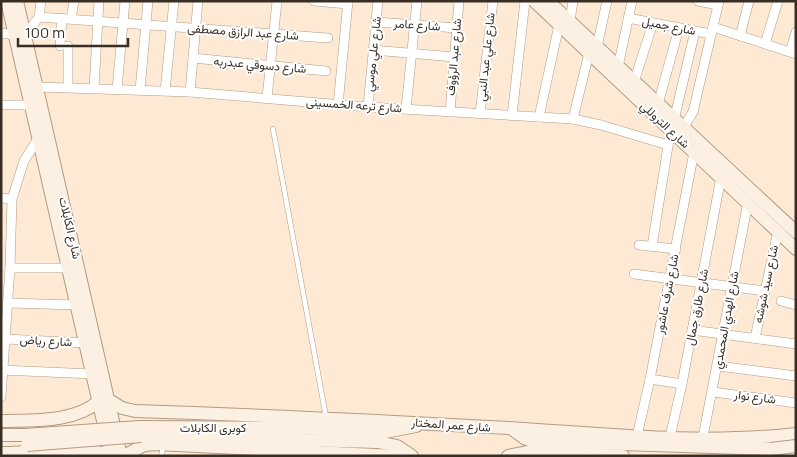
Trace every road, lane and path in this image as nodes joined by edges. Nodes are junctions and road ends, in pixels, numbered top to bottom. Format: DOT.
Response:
graph roads {
  1 [pos="41,1"];
  2 [pos="74,1"];
  3 [pos="99,1"];
  4 [pos="125,1"];
  5 [pos="148,1"];
  6 [pos="174,1"];
  7 [pos="198,1"];
  8 [pos="277,1"];
  9 [pos="314,1"];
  10 [pos="378,1"];
  11 [pos="418,1"];
  12 [pos="450,1"];
  13 [pos="493,1"];
  14 [pos="525,1"];
  15 [pos="534,1"];
  16 [pos="548,1"];
  17 [pos="573,1"];
  18 [pos="607,1"];
  19 [pos="632,1"];
  20 [pos="698,1"];
  21 [pos="749,1"];
  22 [pos="778,1"];
  23 [pos="459,2"];
  24 [pos="9,3"];
  25 [pos="348,3"];
  26 [pos="718,3"];
  27 [pos="40,16"];
  28 [pos="628,18"];
  29 [pos="67,19"];
  30 [pos="98,21"];
  31 [pos="376,22"];
  32 [pos="122,23"];
  33 [pos="564,23"];
  34 [pos="653,23"];
  35 [pos="146,25"];
  36 [pos="415,25"];
  37 [pos="172,27"];
  38 [pos="196,28"];
  39 [pos="457,28"];
  40 [pos="678,28"];
  41 [pos="695,31"];
  42 [pos="712,31"];
  43 [pos="796,32"];
  44 [pos="1,33"];
  45 [pos="273,34"];
  46 [pos="20,35"];
  47 [pos="740,36"];
  48 [pos="328,38"];
  49 [pos="765,44"];
  50 [pos="373,50"];
  51 [pos="593,50"];
  52 [pos="793,53"];
  53 [pos="412,54"];
  54 [pos="454,57"];
  55 [pos="193,58"];
  56 [pos="270,66"];
  57 [pos="618,67"];
  58 [pos="326,71"];
  59 [pos="634,82"];
  60 [pos="38,87"];
  61 [pos="68,87"];
  62 [pos="94,88"];
  63 [pos="117,89"];
  64 [pos="140,90"];
  65 [pos="165,91"];
  66 [pos="190,92"];
  67 [pos="267,98"];
  68 [pos="658,104"];
  69 [pos="1,105"];
  70 [pos="31,105"];
  71 [pos="338,105"];
  72 [pos="368,107"];
  73 [pos="406,109"];
  74 [pos="450,112"];
  75 [pos="480,114"];
  76 [pos="512,116"];
  77 [pos="539,117"];
  78 [pos="573,119"];
  79 [pos="677,126"];
  80 [pos="273,130"];
  81 [pos="39,138"];
  82 [pos="668,145"];
  83 [pos="694,152"];
  84 [pos="721,177"];
  85 [pos="1,198"];
  86 [pos="12,199"];
  87 [pos="748,202"];
  88 [pos="761,208"];
  89 [pos="778,231"];
  90 [pos="796,232"];
  91 [pos="639,245"];
  92 [pos="652,246"];
  93 [pos="676,249"];
  94 [pos="796,249"];
  95 [pos="7,263"];
  96 [pos="70,268"];
  97 [pos="634,274"];
  98 [pos="670,279"];
  99 [pos="701,282"];
  100 [pos="732,286"];
  101 [pos="765,291"];
  102 [pos="781,301"];
  103 [pos="8,303"];
  104 [pos="78,305"];
  105 [pos="796,305"];
  106 [pos="692,330"];
  107 [pos="724,333"];
  108 [pos="755,338"];
  109 [pos="6,339"];
  110 [pos="86,344"];
  111 [pos="796,344"];
  112 [pos="718,366"];
  113 [pos="3,370"];
  114 [pos="93,374"];
  115 [pos="796,376"];
  116 [pos="650,380"];
  117 [pos="682,384"];
  118 [pos="713,392"];
  119 [pos="1,397"];
  120 [pos="104,401"];
  121 [pos="796,403"];
  122 [pos="135,411"];
  123 [pos="74,415"];
  124 [pos="326,417"];
  125 [pos="1,421"];
  126 [pos="423,423"];
  127 [pos="512,428"];
  128 [pos="795,434"];
  129 [pos="1,435"];
  130 [pos="141,436"];
  131 [pos="637,436"];
  132 [pos="670,437"];
  133 [pos="703,438"];
  134 [pos="26,440"];
  135 [pos="796,446"];
  136 [pos="163,450"];
  137 [pos="3,452"];
  138 [pos="80,452"];
  139 [pos="110,456"];
  140 [pos="123,456"];
  141 [pos="395,456"];
  142 [pos="412,456"];
  143 [pos="508,456"];
  144 [pos="624,456"];
  145 [pos="790,456"];
  1 -- 27 [label="street"];
  2 -- 29 [label="street"];
  3 -- 30 [label="street"];
  4 -- 32 [label="street"];
  5 -- 35 [label="street"];
  6 -- 37 [label="street"];
  7 -- 38 [label="street"];
  8 -- 45 [label="street"];
  9 -- 25 [label="street"];
  10 -- 31 [label="street, شارع علي موسي"];
  11 -- 36 [label="street"];
  12 -- 23 [label="street"];
  13 -- 75 [label="street, شارع علي عبد النبي"];
  14 -- 76 [label="street"];
  15 -- 33 [label="main road, شارع التروللي"];
  16 -- 33 [label="main road, شارع التروللي"];
  17 -- 33 [label="street"];
  18 -- 51 [label="street"];
  19 -- 28 [label="street"];
  20 -- 26 [label="street"];
  21 -- 47 [label="street"];
  22 -- 49 [label="street"];
  23 -- 39 [label="street, شارع عبد الرؤوف"];
  24 -- 46 [label="main road, شارع الكابلات"];
  25 -- 71 [label="street"];
  26 -- 42 [label="street"];
  27 -- 29 [label="street, شارع عبد الرازق مصطفى"];
  27 -- 46 [label="street"];
  28 -- 34 [label="street, شارع جميل"];
  28 -- 57 [label="street"];
  29 -- 30 [label="street, شارع عبد الرازق مصطفى"];
  29 -- 61 [label="street"];
  30 -- 32 [label="street, شارع عبد الرازق مصطفى"];
  30 -- 62 [label="street"];
  31 -- 36 [label="street, شارع عامر"];
  31 -- 50 [label="street, شارع علي موسي"];
  32 -- 35 [label="street, شارع عبد الرازق مصطفى"];
  32 -- 63 [label="street"];
  33 -- 51 [label="main road, شارع التروللي"];
  33 -- 77 [label="street"];
  34 -- 40 [label="street, شارع جميل"];
  34 -- 59 [label="street"];
  35 -- 37 [label="street, شارع عبد الرازق مصطفى"];
  35 -- 64 [label="street"];
  36 -- 39 [label="street, شارع عامر"];
  36 -- 53 [label="street"];
  37 -- 38 [label="street, شارع عبد الرازق مصطفى"];
  37 -- 65 [label="street"];
  38 -- 45 [label="street, شارع عبد الرازق مصطفى"];
  38 -- 55 [label="street"];
  39 -- 54 [label="street, شارع عبد الرؤوف"];
  40 -- 41 [label="street, شارع جميل"];
  40 -- 68 [label="street"];
  41 -- 42 [label="street, شارع جميل"];
  41 -- 79 [label="street"];
  42 -- 47 [label="street, شارع جميل"];
  42 -- 79 [label="street"];
  43 -- 52 [label="street"];
  44 -- 46 [label="street"];
  45 -- 48 [label="street, شارع عبد الرازق مصطفى"];
  45 -- 56 [label="street"];
  46 -- 60 [label="main road, شارع الكابلات"];
  46 -- 70 [label="main road, شارع الكابلات"];
  47 -- 49 [label="street, شارع جميل"];
  49 -- 52 [label="street, شارع جميل"];
  50 -- 53 [label="street"];
  50 -- 72 [label="street, شارع علي موسي"];
  51 -- 57 [label="main road, شارع التروللي"];
  51 -- 78 [label="street"];
  51 -- 79 [label="main road, شارع التروللي"];
  53 -- 54 [label="street"];
  53 -- 73 [label="street"];
  54 -- 74 [label="street, شارع عبد الرؤوف"];
  55 -- 56 [label="street, شارع دسوقي عبدربه"];
  55 -- 66 [label="street"];
  56 -- 58 [label="street, شارع دسوقي عبدربه"];
  56 -- 67 [label="street"];
  57 -- 59 [label="main road, شارع التروللي"];
  59 -- 68 [label="main road, شارع التروللي"];
  60 -- 61 [label="street, شارع ترعه الخمسينى"];
  60 -- 120 [label="main road, شارع الكابلات"];
  61 -- 62 [label="street, شارع ترعه الخمسينى"];
  62 -- 63 [label="street, شارع ترعه الخمسينى"];
  63 -- 64 [label="street, شارع ترعه الخمسينى"];
  64 -- 65 [label="street, شارع ترعه الخمسينى"];
  65 -- 66 [label="street, شارع ترعه الخمسينى"];
  66 -- 67 [label="street, شارع ترعه الخمسينى"];
  67 -- 71 [label="street, شارع ترعه الخمسينى"];
  68 -- 79 [label="main road, شارع التروللي"];
  69 -- 70 [label="street"];
  70 -- 81 [label="main road, شارع الكابلات"];
  71 -- 72 [label="street, شارع ترعه الخمسينى"];
  72 -- 73 [label="street, شارع ترعه الخمسينى"];
  73 -- 74 [label="street, شارع ترعه الخمسينى"];
  74 -- 75 [label="street, شارع ترعه الخمسينى"];
  75 -- 76 [label="street, شارع ترعه الخمسينى"];
  76 -- 77 [label="street, شارع ترعه الخمسينى"];
  77 -- 78 [label="street, شارع ترعه الخمسينى"];
  78 -- 82 [label="street, شارع ترعه الخمسينى"];
  79 -- 82 [label="street"];
  79 -- 83 [label="main road, شارع التروللي"];
  79 -- 88 [label="main road, شارع التروللي"];
  80 -- 124 [label="lane"];
  81 -- 86 [label="street"];
  81 -- 96 [label="main road, شارع الكابلات"];
  82 -- 92 [label="street"];
  83 -- 84 [label="main road, شارع التروللي"];
  83 -- 93 [label="street, شارع شرف عاشور"];
  84 -- 87 [label="main road, شارع التروللي"];
  84 -- 99 [label="street, شارع طارق جمال"];
  85 -- 86 [label="street"];
  86 -- 95 [label="street"];
  87 -- 88 [label="main road, شارع التروللي"];
  87 -- 100 [label="street, شارع الهدي المحمدي"];
  88 -- 89 [label="main road, شارع التروللي"];
  88 -- 90 [label="main road, شارع التروللي"];
  89 -- 94 [label="main road, شارع التروللي"];
  89 -- 101 [label="street, شارع سيد شوشه"];
  91 -- 92 [label="street"];
  92 -- 93 [label="street"];
  93 -- 98 [label="street, شارع شرف عاشور"];
  95 -- 96 [label="street"];
  95 -- 103 [label="street"];
  96 -- 104 [label="main road, شارع الكابلات"];
  97 -- 98 [label="street"];
  98 -- 99 [label="street"];
  98 -- 116 [label="street, شارع شرف عاشور"];
  99 -- 100 [label="street"];
  99 -- 106 [label="street, شارع طارق جمال"];
  100 -- 101 [label="street"];
  100 -- 107 [label="street, شارع الهدي المحمدي"];
  101 -- 108 [label="street, شارع سيد شوشه"];
  102 -- 105 [label="street"];
  103 -- 104 [label="street"];
  103 -- 109 [label="street"];
  104 -- 110 [label="main road, شارع الكابلات"];
  106 -- 107 [label="street"];
  106 -- 117 [label="street, شارع طارق جمال"];
  107 -- 108 [label="street"];
  107 -- 112 [label="street, شارع الهدي المحمدي"];
  108 -- 111 [label="street"];
  109 -- 110 [label="street, شارع رياض"];
  109 -- 113 [label="street"];
  110 -- 114 [label="main road, شارع الكابلات"];
  112 -- 115 [label="street"];
  112 -- 118 [label="street, شارع الهدي المحمدي"];
  113 -- 114 [label="street"];
  113 -- 119 [label="street"];
  114 -- 120 [label="main road, شارع الكابلات"];
  116 -- 117 [label="street"];
  116 -- 131 [label="street, شارع شرف عاشور"];
  117 -- 132 [label="street, شارع طارق جمال"];
  118 -- 121 [label="street, شارع نوار"];
  118 -- 133 [label="street, شارع الهدي المحمدي"];
  120 -- 122 [label="main road, شارع عمر المختار"];
  120 -- 123 [label="main road"];
  120 -- 139 [label="main road, شارع الكابلات"];
  120 -- 140 [label="main road, شارع الكابلات"];
  122 -- 124 [label="main road, شارع عمر المختار"];
  122 -- 130 [label="main road"];
  123 -- 125 [label="main road"];
  123 -- 138 [label="main road"];
  124 -- 126 [label="main road, شارع عمر المختار"];
  126 -- 127 [label="main road, شارع عمر المختار"];
  126 -- 130 [label="main road, كوبرى الكابلات"];
  127 -- 131 [label="main road, شارع عمر المختار"];
  127 -- 135 [label="main road, bridge"];
  128 -- 133 [label="main road, شارع عمر المختار"];
  128 -- 145 [label="main road"];
  129 -- 134 [label="main road, كوبرى الكابلات"];
  130 -- 134 [label="main road, كوبرى الكابلات, bridge"];
  130 -- 136 [label="main road"];
  130 -- 140 [label="main road"];
  130 -- 142 [label="main road, كوبرى الكابلات"];
  131 -- 132 [label="main road, شارع عمر المختار"];
  132 -- 133 [label="main road, شارع عمر المختار"];
  134 -- 137 [label="main road, كوبرى الكابلات"];
  136 -- 141 [label="main road"];
  137 -- 138 [label="main road"];
  138 -- 139 [label="main road"];
  143 -- 144 [label="main road"];
}
